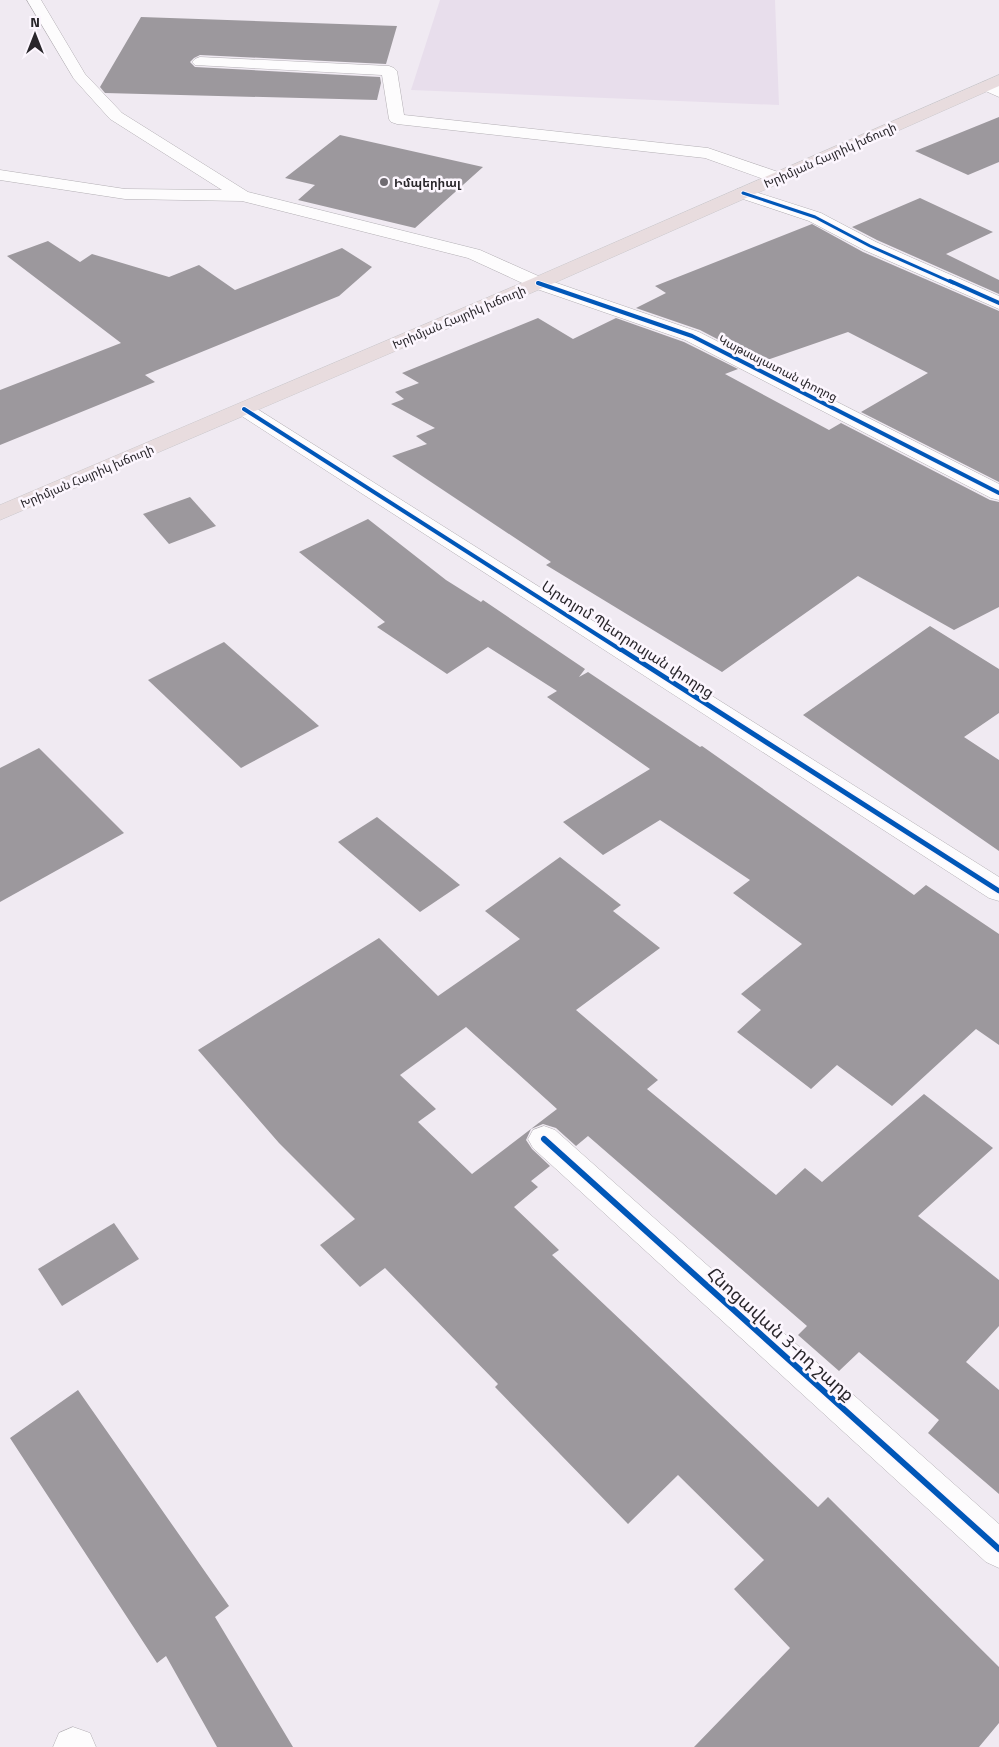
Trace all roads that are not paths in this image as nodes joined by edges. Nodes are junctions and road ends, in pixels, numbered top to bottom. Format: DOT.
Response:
graph roads {
  1 [pos="34,0"];
  2 [pos="200,62"];
  3 [pos="995,86"];
  4 [pos="0,175"];
  5 [pos="778,178"];
  6 [pos="0,187"];
  7 [pos="743,193"];
  8 [pos="125,194"];
  9 [pos="242,196"];
  10 [pos="538,284"];
  11 [pos="999,304"];
  12 [pos="244,409"];
  13 [pos="999,493"];
  14 [pos="0,512"];
  15 [pos="999,891"];
  16 [pos="544,1139"];
  17 [pos="999,1549"];
  1 -- 9 [label="street"];
  2 -- 5 [label="street"];
  3 -- 5 [label="highway, Խրիմյան Հայրիկ խճուղի"];
  4 -- 8 [label="street"];
  5 -- 7 [label="highway, Խրիմյան Հայրիկ խճուղի"];
  6 -- 8 [label="street"];
  7 -- 10 [label="highway, Խրիմյան Հայրիկ խճուղի"];
  7 -- 11 [label="street"];
  8 -- 9 [label="street"];
  9 -- 10 [label="street, Կաթսայատան փողոց"];
  10 -- 12 [label="highway, Խրիմյան Հայրիկ խճուղի"];
  10 -- 13 [label="street, Կաթսայատան փողոց"];
  12 -- 14 [label="highway, Խրիմյան Հայրիկ խճուղի"];
  12 -- 15 [label="street, Արտյոմ Պետրոսյան փողոց"];
  16 -- 17 [label="street, Հնոցավան 3-րդ շարք"];
}
